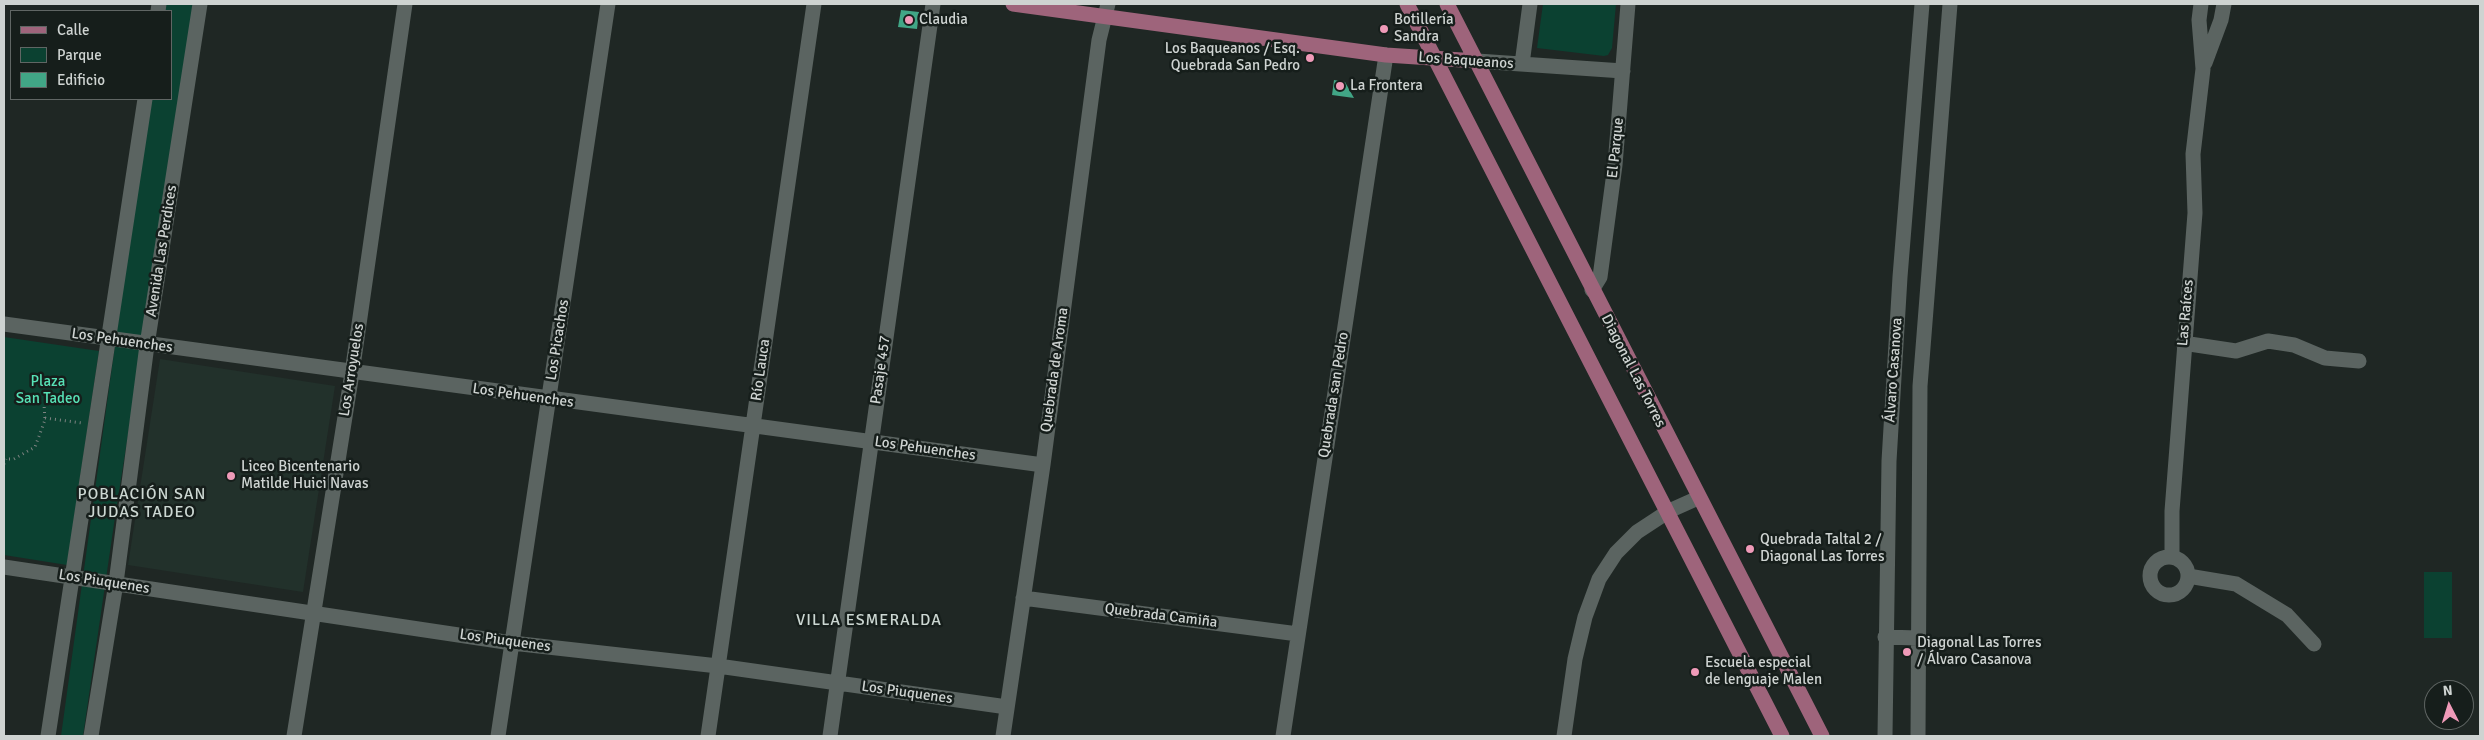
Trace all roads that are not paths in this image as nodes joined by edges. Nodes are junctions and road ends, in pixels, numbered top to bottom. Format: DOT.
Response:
graph roads {
  1 [pos="200,4"];
  2 [pos="405,4"];
  3 [pos="608,4"];
  4 [pos="814,4"];
  5 [pos="933,4"];
  6 [pos="1013,4"];
  7 [pos="1408,4"];
  8 [pos="1447,4"];
  9 [pos="1530,4"];
  10 [pos="1628,4"];
  11 [pos="1922,4"];
  12 [pos="1950,4"];
  13 [pos="2201,4"];
  14 [pos="2224,4"];
  15 [pos="1106,10"];
  16 [pos="1386,55"];
  17 [pos="1436,58"];
  18 [pos="1477,61"];
  19 [pos="1522,64"];
  20 [pos="2203,69"];
  21 [pos="1623,71"];
  22 [pos="145,100"];
  23 [pos="1592,290"];
  24 [pos="4,324"];
  25 [pos="108,339"];
  26 [pos="2184,343"];
  27 [pos="147,345"];
  28 [pos="2359,361"];
  29 [pos="352,373"];
  30 [pos="549,399"];
  31 [pos="753,427"];
  32 [pos="871,442"];
  33 [pos="1043,465"];
  34 [pos="1698,498"];
  35 [pos="1669,511"];
  36 [pos="2172,557"];
  37 [pos="4,567"];
  38 [pos="2188,576"];
  39 [pos="72,577"];
  40 [pos="116,583"];
  41 [pos="1023,598"];
  42 [pos="312,613"];
  43 [pos="1298,634"];
  44 [pos="1885,637"];
  45 [pos="1918,638"];
  46 [pos="512,642"];
  47 [pos="2314,644"];
  48 [pos="718,666"];
  49 [pos="838,683"];
  50 [pos="1007,707"];
  51 [pos="48,736"];
  52 [pos="91,736"];
  53 [pos="294,736"];
  54 [pos="498,736"];
  55 [pos="708,736"];
  56 [pos="830,736"];
  57 [pos="1003,736"];
  58 [pos="1283,736"];
  59 [pos="1564,736"];
  60 [pos="1782,736"];
  61 [pos="1822,736"];
  62 [pos="1885,736"];
  63 [pos="1918,736"];
  1 -- 27 [label="street, Avenida Las Perdices"];
  2 -- 29 [label="street, Los Arroyuelos"];
  3 -- 30 [label="street, Los Picachos"];
  4 -- 31 [label="street, Río Lauca"];
  5 -- 32 [label="street, Pasaje 457"];
  6 -- 15 [label="main road, Los Baqueanos"];
  7 -- 17 [label="main road"];
  8 -- 18 [label="main road, Diagonal Las Torres"];
  9 -- 19 [label="street"];
  10 -- 21 [label="street, El Parque"];
  11 -- 44 [label="street, Álvaro Casanova"];
  12 -- 45 [label="street, Álvaro Casanova"];
  13 -- 20 [label="street, Las Raíces"];
  14 -- 20 [label="street, Las Raíces"];
  15 -- 16 [label="main road, Los Baqueanos"];
  15 -- 33 [label="street, Quebrada de Aroma"];
  16 -- 17 [label="main road, Los Baqueanos"];
  16 -- 43 [label="street, Quebrada san Pedro"];
  17 -- 18 [label="main road, Los Baqueanos"];
  17 -- 35 [label="main road"];
  18 -- 19 [label="street, Los Baqueanos"];
  18 -- 23 [label="main road, Diagonal Las Torres"];
  19 -- 21 [label="street, Los Baqueanos"];
  20 -- 26 [label="street, Las Raíces"];
  21 -- 23 [label="street, El Parque"];
  22 -- 25 [label="street"];
  23 -- 34 [label="main road, Diagonal Las Torres"];
  24 -- 25 [label="street, Los Pehuenches"];
  25 -- 27 [label="street, Los Pehuenches"];
  25 -- 39 [label="street"];
  26 -- 28 [label="street"];
  26 -- 36 [label="street, Las Raíces"];
  27 -- 29 [label="street, Los Pehuenches"];
  27 -- 40 [label="street, Avenida Las Perdices"];
  29 -- 30 [label="street, Los Pehuenches"];
  29 -- 42 [label="street, Los Arroyuelos"];
  30 -- 31 [label="street, Los Pehuenches"];
  30 -- 46 [label="street, Los Picachos"];
  31 -- 32 [label="street, Los Pehuenches"];
  31 -- 48 [label="street, Río Lauca"];
  32 -- 33 [label="street, Los Pehuenches"];
  32 -- 49 [label="street, Pasaje 457"];
  33 -- 41 [label="street, Quebrada de Aroma"];
  34 -- 35 [label="street"];
  34 -- 61 [label="main road, Diagonal Las Torres"];
  35 -- 59 [label="street"];
  35 -- 60 [label="main road"];
  36 -- 38 [label="street"];
  36 -- 38 [label="street"];
  37 -- 39 [label="street, Los Piuquenes"];
  38 -- 47 [label="street"];
  39 -- 40 [label="street, Los Piuquenes"];
  39 -- 51 [label="street"];
  40 -- 42 [label="street, Los Piuquenes"];
  40 -- 52 [label="street, Avenida Las Perdices"];
  41 -- 43 [label="street, Quebrada Camiña"];
  41 -- 50 [label="street, Quebrada de Aroma"];
  42 -- 46 [label="street, Los Piuquenes"];
  42 -- 53 [label="street, Los Arroyuelos"];
  43 -- 58 [label="street, Quebrada san Pedro"];
  44 -- 45 [label="street"];
  44 -- 62 [label="street, Álvaro Casanova"];
  45 -- 63 [label="street, Álvaro Casanova"];
  46 -- 48 [label="street, Los Piuquenes"];
  46 -- 54 [label="street, Los Picachos"];
  48 -- 49 [label="street, Los Piuquenes"];
  48 -- 55 [label="street, Río Lauca"];
  49 -- 50 [label="street, Los Piuquenes"];
  49 -- 56 [label="street, Pasaje 457"];
  50 -- 57 [label="street, Quebrada de Aroma"];
}
